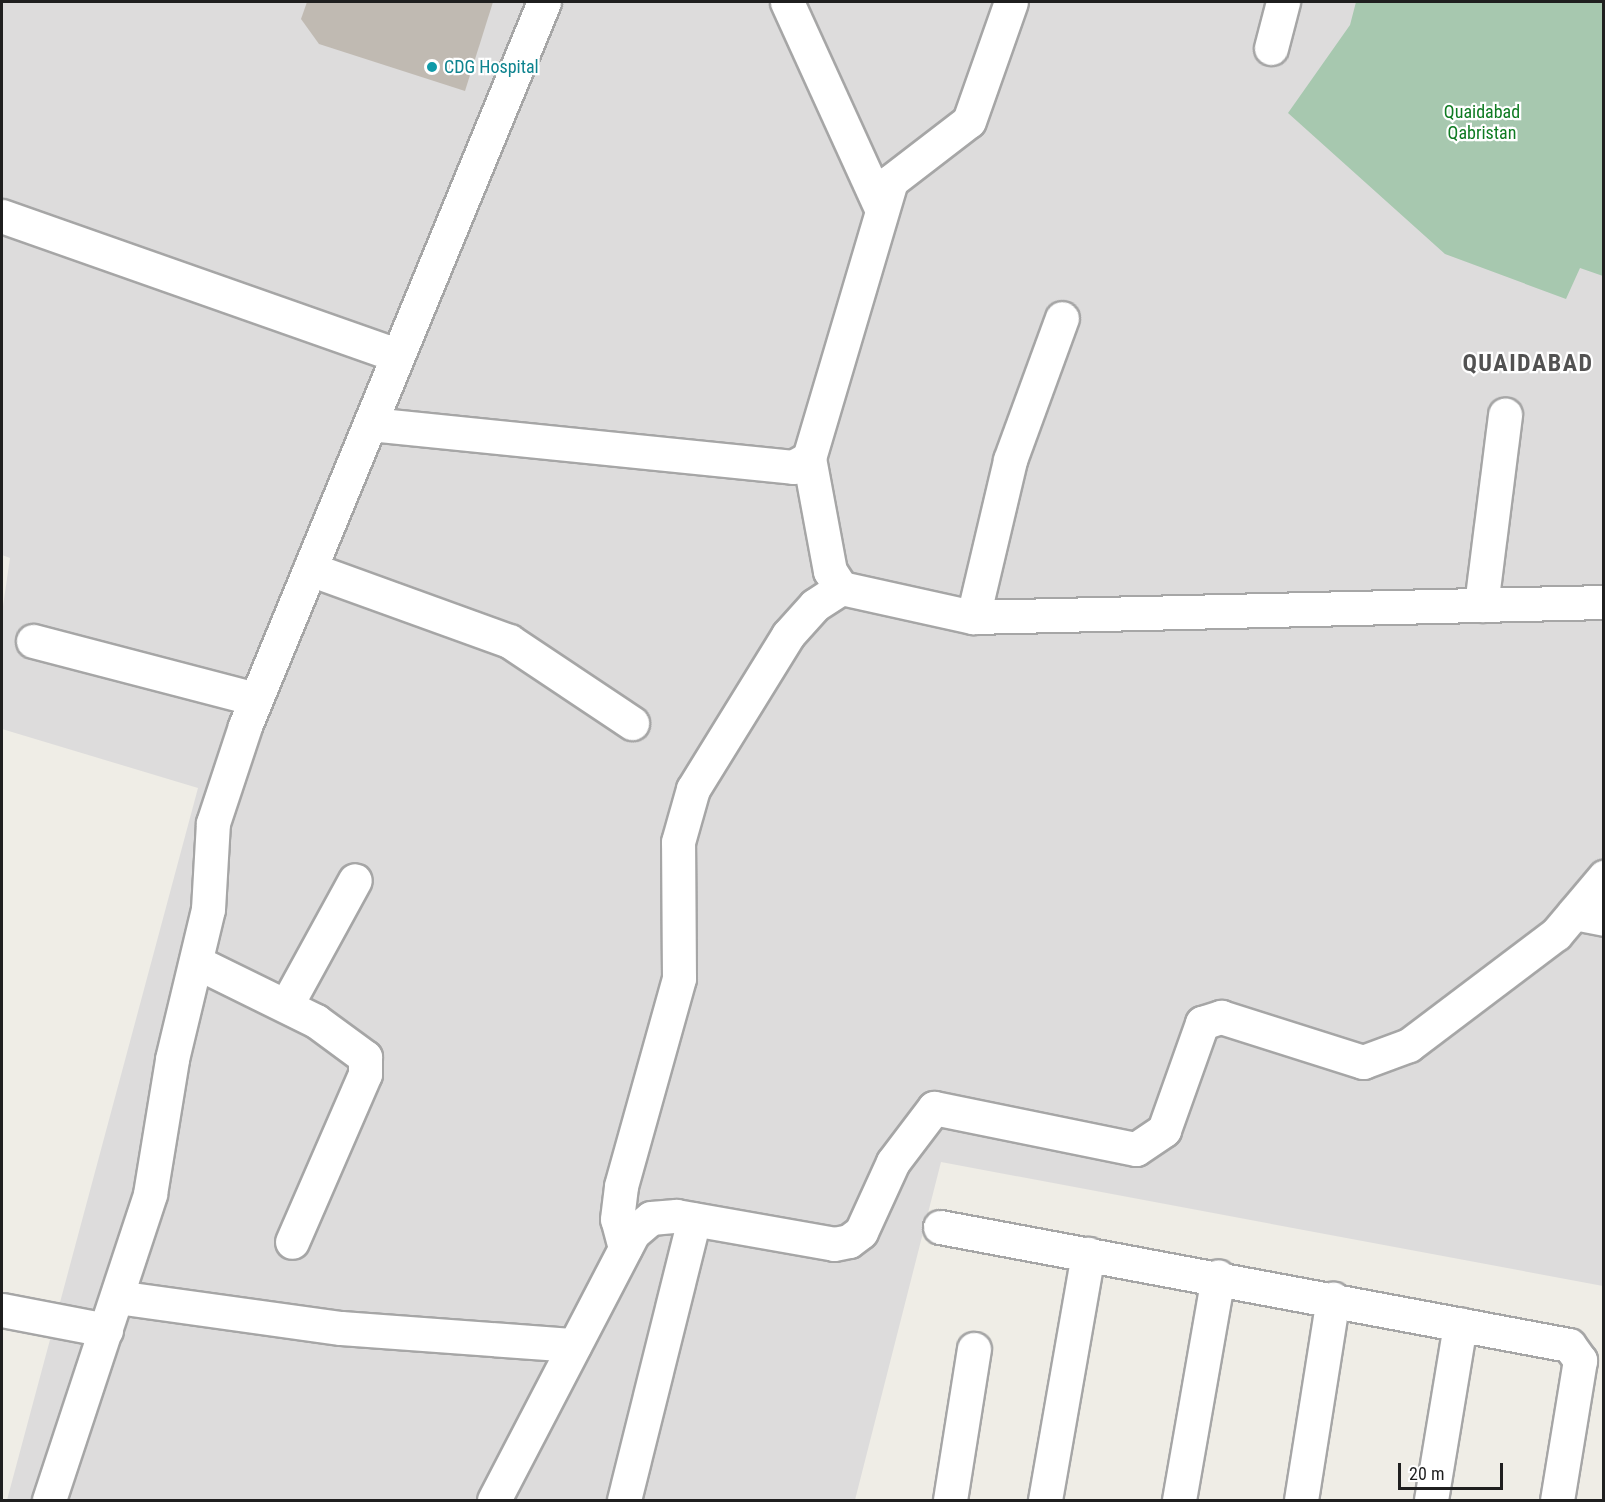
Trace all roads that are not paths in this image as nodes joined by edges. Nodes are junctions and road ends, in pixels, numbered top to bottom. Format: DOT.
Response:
graph roads {
  1 [pos="544,2"];
  2 [pos="787,2"];
  3 [pos="1011,2"];
  4 [pos="1283,2"];
  5 [pos="1270,48"];
  6 [pos="880,206"];
  7 [pos="2,216"];
  8 [pos="1062,318"];
  9 [pos="396,355"];
  10 [pos="1505,415"];
  11 [pos="370,424"];
  12 [pos="809,458"];
  13 [pos="310,569"];
  14 [pos="841,588"];
  15 [pos="1604,602"];
  16 [pos="1481,605"];
  17 [pos="974,617"];
  18 [pos="33,641"];
  19 [pos="256,699"];
  20 [pos="632,723"];
  21 [pos="1604,877"];
  22 [pos="354,880"];
  23 [pos="1589,916"];
  24 [pos="196,962"];
  25 [pos="287,1004"];
  26 [pos="694,1220"];
  27 [pos="940,1227"];
  28 [pos="292,1242"];
  29 [pos="625,1248"];
  30 [pos="1088,1254"];
  31 [pos="1218,1276"];
  32 [pos="117,1297"];
  33 [pos="1333,1299"];
  34 [pos="2,1311"];
  35 [pos="1460,1324"];
  36 [pos="106,1330"];
  37 [pos="574,1345"];
  38 [pos="974,1349"];
  39 [pos="49,1500"];
  40 [pos="494,1500"];
  41 [pos="624,1500"];
  42 [pos="950,1500"];
  43 [pos="1045,1500"];
  44 [pos="1179,1500"];
  45 [pos="1301,1500"];
  46 [pos="1431,1500"];
  47 [pos="1557,1500"];
  1 -- 9 [label="street"];
  2 -- 6 [label="street"];
  3 -- 6 [label="street"];
  4 -- 5 [label="street"];
  6 -- 12 [label="street"];
  7 -- 9 [label="street"];
  8 -- 17 [label="street"];
  9 -- 11 [label="street"];
  10 -- 16 [label="street"];
  11 -- 12 [label="street"];
  11 -- 13 [label="street"];
  12 -- 14 [label="street"];
  13 -- 19 [label="street"];
  13 -- 20 [label="street"];
  14 -- 17 [label="street"];
  14 -- 29 [label="street"];
  15 -- 16 [label="street"];
  16 -- 17 [label="street"];
  18 -- 19 [label="street"];
  19 -- 24 [label="street"];
  21 -- 23 [label="street"];
  22 -- 25 [label="street"];
  23 -- 26 [label="street"];
  24 -- 25 [label="street"];
  24 -- 32 [label="street"];
  25 -- 28 [label="street"];
  26 -- 29 [label="street"];
  26 -- 41 [label="street"];
  27 -- 30 [label="street"];
  29 -- 37 [label="street"];
  30 -- 31 [label="street"];
  30 -- 43 [label="street"];
  31 -- 33 [label="street"];
  31 -- 44 [label="street"];
  32 -- 36 [label="street"];
  32 -- 37 [label="street"];
  33 -- 35 [label="street"];
  33 -- 45 [label="street"];
  34 -- 36 [label="street"];
  35 -- 46 [label="street"];
  35 -- 47 [label="street"];
  36 -- 39 [label="street"];
  37 -- 40 [label="street"];
  38 -- 42 [label="street"];
}
